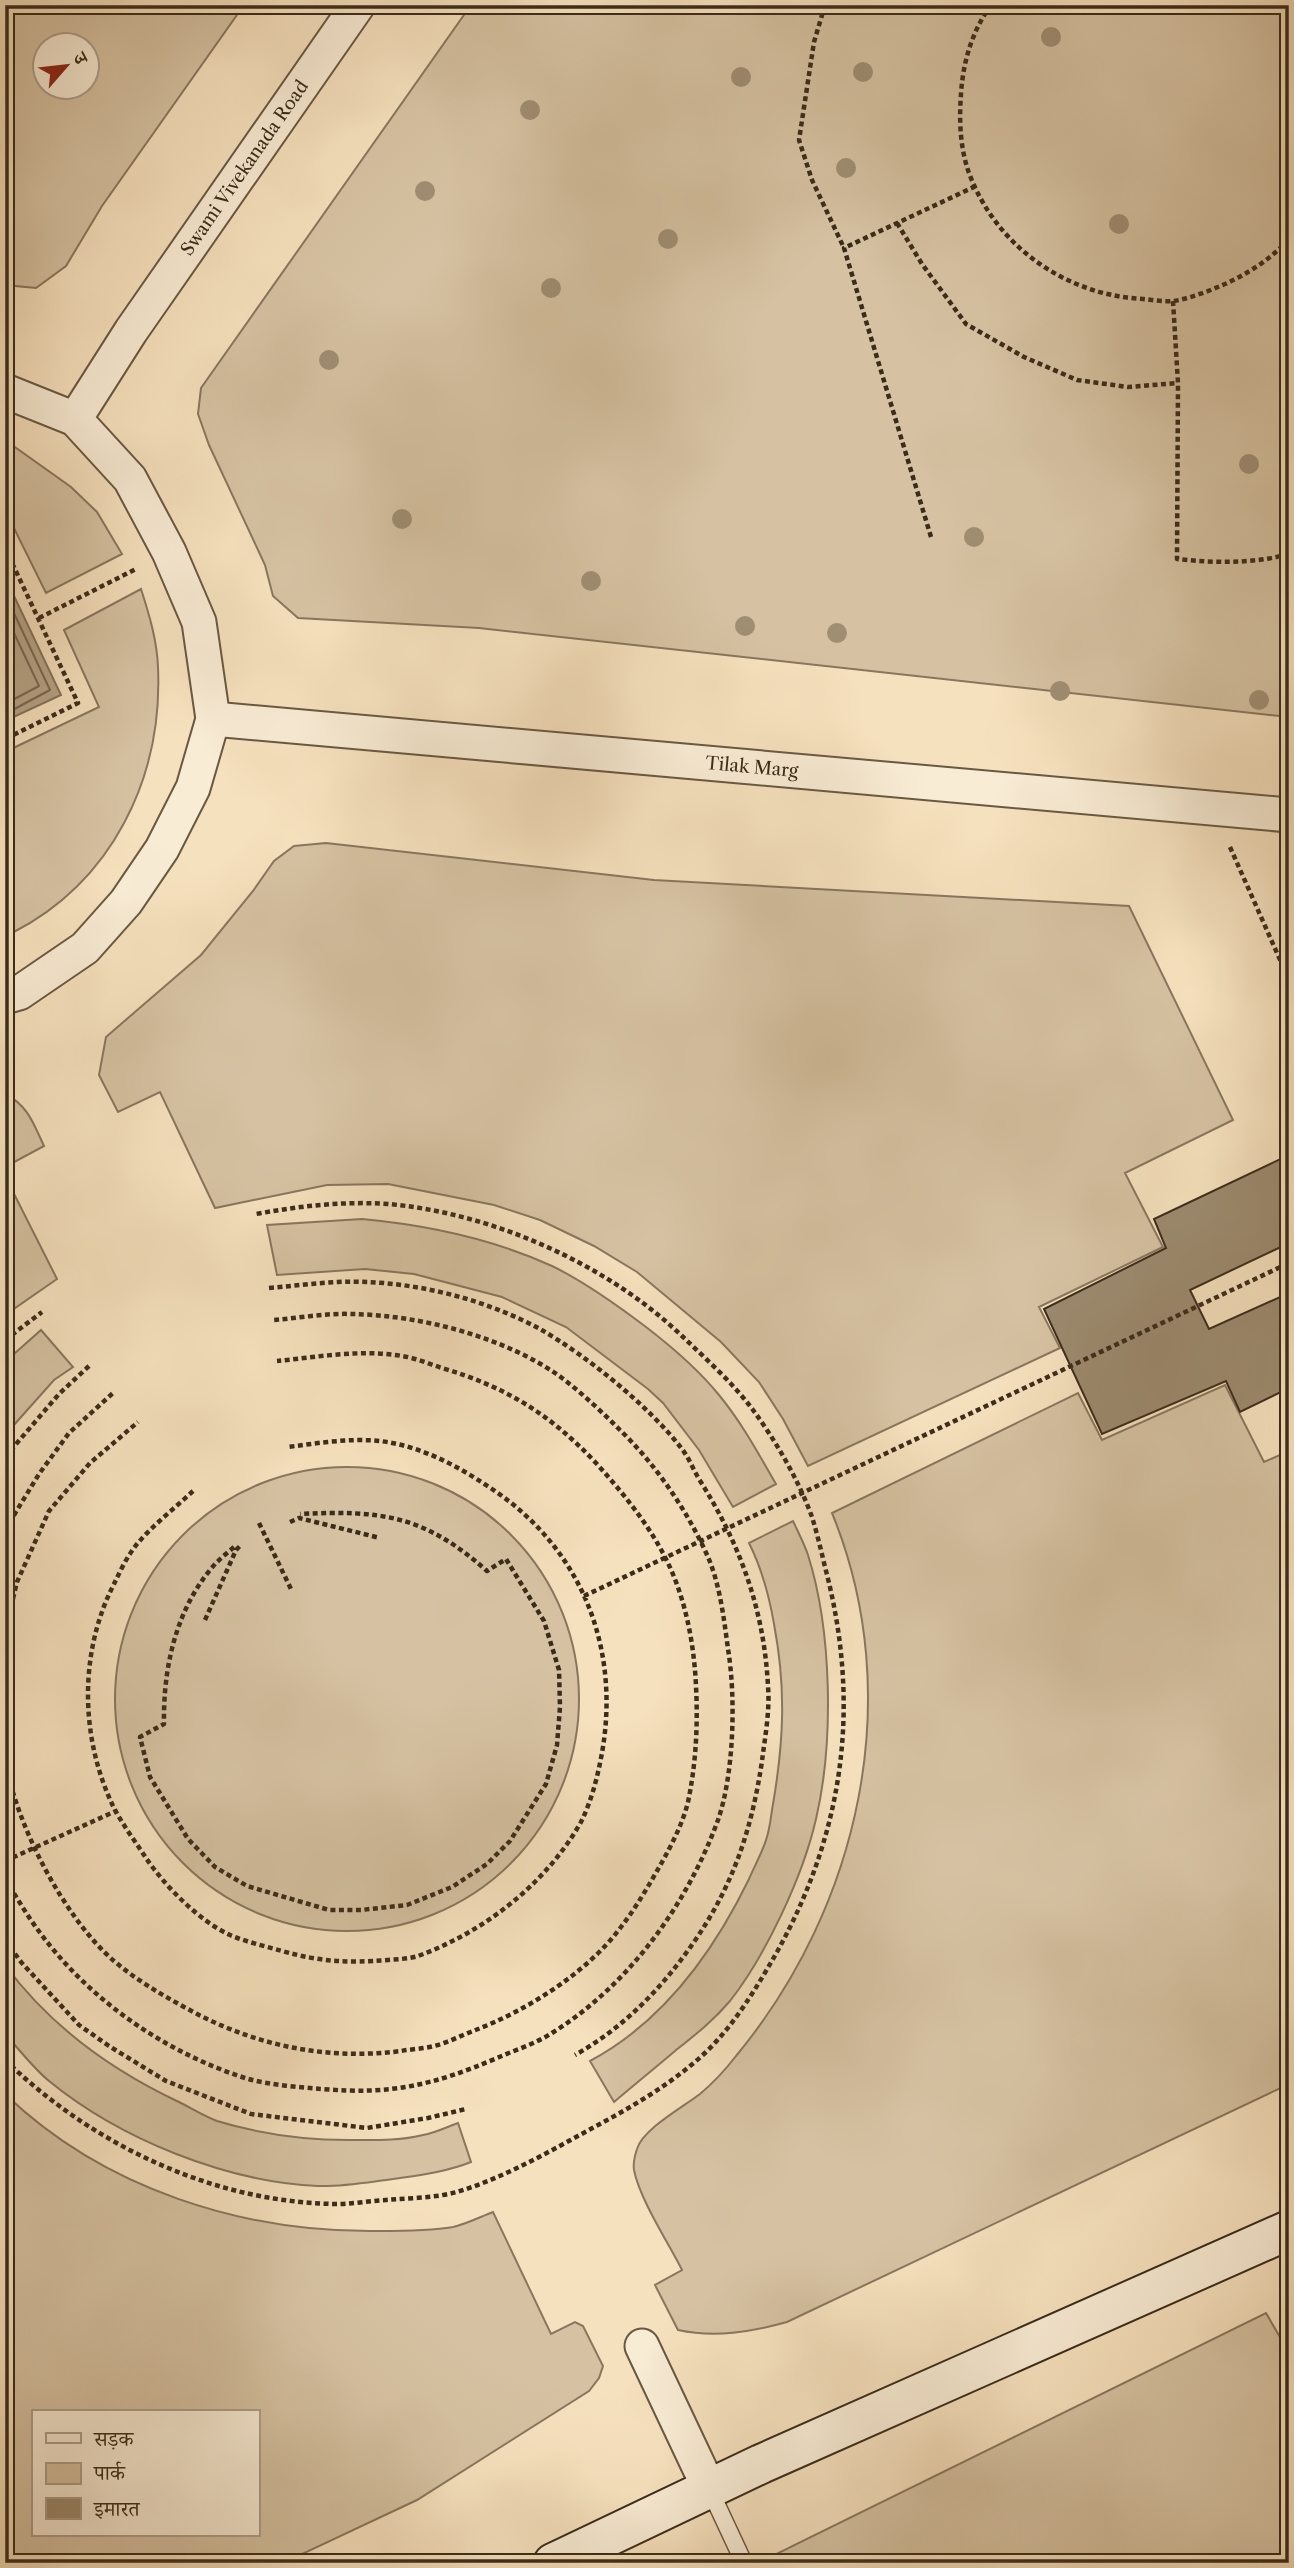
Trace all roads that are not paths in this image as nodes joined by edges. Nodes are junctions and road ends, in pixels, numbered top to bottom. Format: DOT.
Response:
graph roads {
  1 [pos="358,5"];
  2 [pos="5,391"];
  3 [pos="75,419"];
  4 [pos="213,719"];
  5 [pos="1289,815"];
  6 [pos="5,997"];
  7 [pos="1289,2230"];
  8 [pos="642,2346"];
  9 [pos="709,2488"];
  10 [pos="553,2563"];
  11 [pos="744,2563"];
  1 -- 3 [label="street, Swami Vivekanada Road"];
  2 -- 3 [label="street"];
  3 -- 4 [label="street"];
  4 -- 5 [label="street, Tilak Marg"];
  4 -- 6 [label="street"];
  7 -- 9 [label="main road"];
  8 -- 9 [label="street"];
  9 -- 10 [label="main road"];
  9 -- 11 [label="lane"];
}
